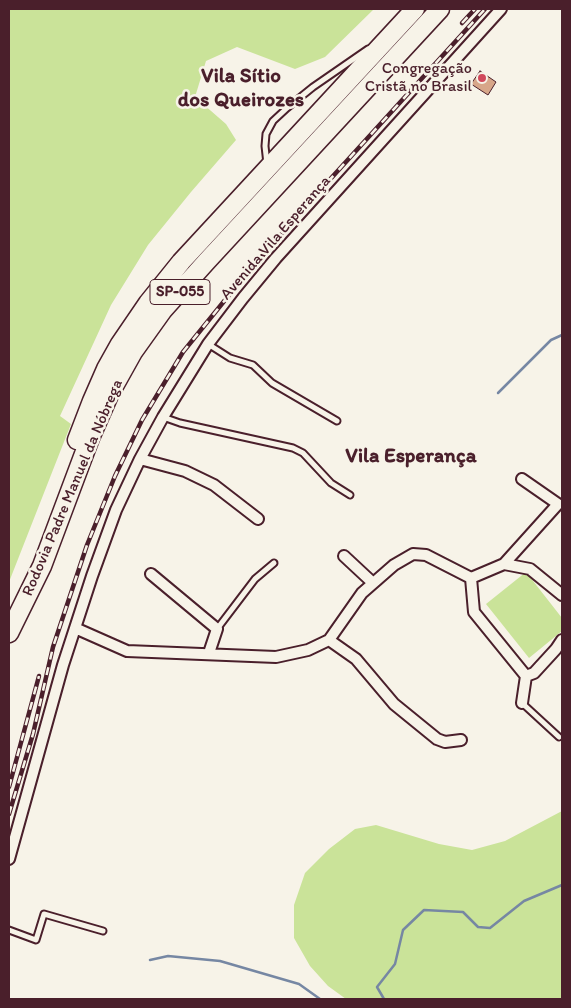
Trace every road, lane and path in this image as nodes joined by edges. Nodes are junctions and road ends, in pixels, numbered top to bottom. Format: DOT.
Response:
graph roads {
  1 [pos="415,9"];
  2 [pos="440,9"];
  3 [pos="501,9"];
  4 [pos="399,27"];
  5 [pos="268,168"];
  6 [pos="208,344"];
  7 [pos="163,417"];
  8 [pos="337,421"];
  9 [pos="140,459"];
  10 [pos="522,479"];
  11 [pos="350,495"];
  12 [pos="258,518"];
  13 [pos="344,556"];
  14 [pos="274,563"];
  15 [pos="504,564"];
  16 [pos="151,574"];
  17 [pos="471,578"];
  18 [pos="373,583"];
  19 [pos="562,595"];
  20 [pos="9,608"];
  21 [pos="75,628"];
  22 [pos="217,629"];
  23 [pos="9,633"];
  24 [pos="329,640"];
  25 [pos="562,640"];
  26 [pos="209,653"];
  27 [pos="526,676"];
  28 [pos="522,703"];
  29 [pos="559,737"];
  30 [pos="461,740"];
  31 [pos="9,859"];
  32 [pos="9,930"];
  33 [pos="103,931"];
  1 -- 4 [label="highway, SP-055"];
  2 -- 23 [label="highway, Rodovia Padre Manuel da Nóbrega / SP-055"];
  3 -- 6 [label="street, Avenida Vila Esperança"];
  4 -- 5 [label="highway, SP-055"];
  4 -- 5 [label="lane"];
  5 -- 20 [label="highway, SP-055"];
  6 -- 7 [label="street, Avenida Vila Esperança"];
  6 -- 8 [label="lane"];
  7 -- 9 [label="street, Avenida Vila Esperança"];
  7 -- 11 [label="lane"];
  9 -- 12 [label="street"];
  9 -- 21 [label="street, Avenida Vila Esperança"];
  10 -- 15 [label="street"];
  13 -- 18 [label="street"];
  14 -- 22 [label="lane"];
  15 -- 17 [label="street"];
  15 -- 19 [label="street"];
  16 -- 22 [label="street"];
  17 -- 18 [label="street"];
  17 -- 27 [label="street"];
  18 -- 24 [label="street"];
  21 -- 26 [label="street"];
  21 -- 31 [label="street, Avenida Vila Esperança"];
  22 -- 26 [label="street"];
  24 -- 26 [label="street"];
  24 -- 30 [label="street"];
  25 -- 27 [label="street"];
  27 -- 28 [label="street"];
  28 -- 29 [label="lane"];
  32 -- 33 [label="lane"];
}
